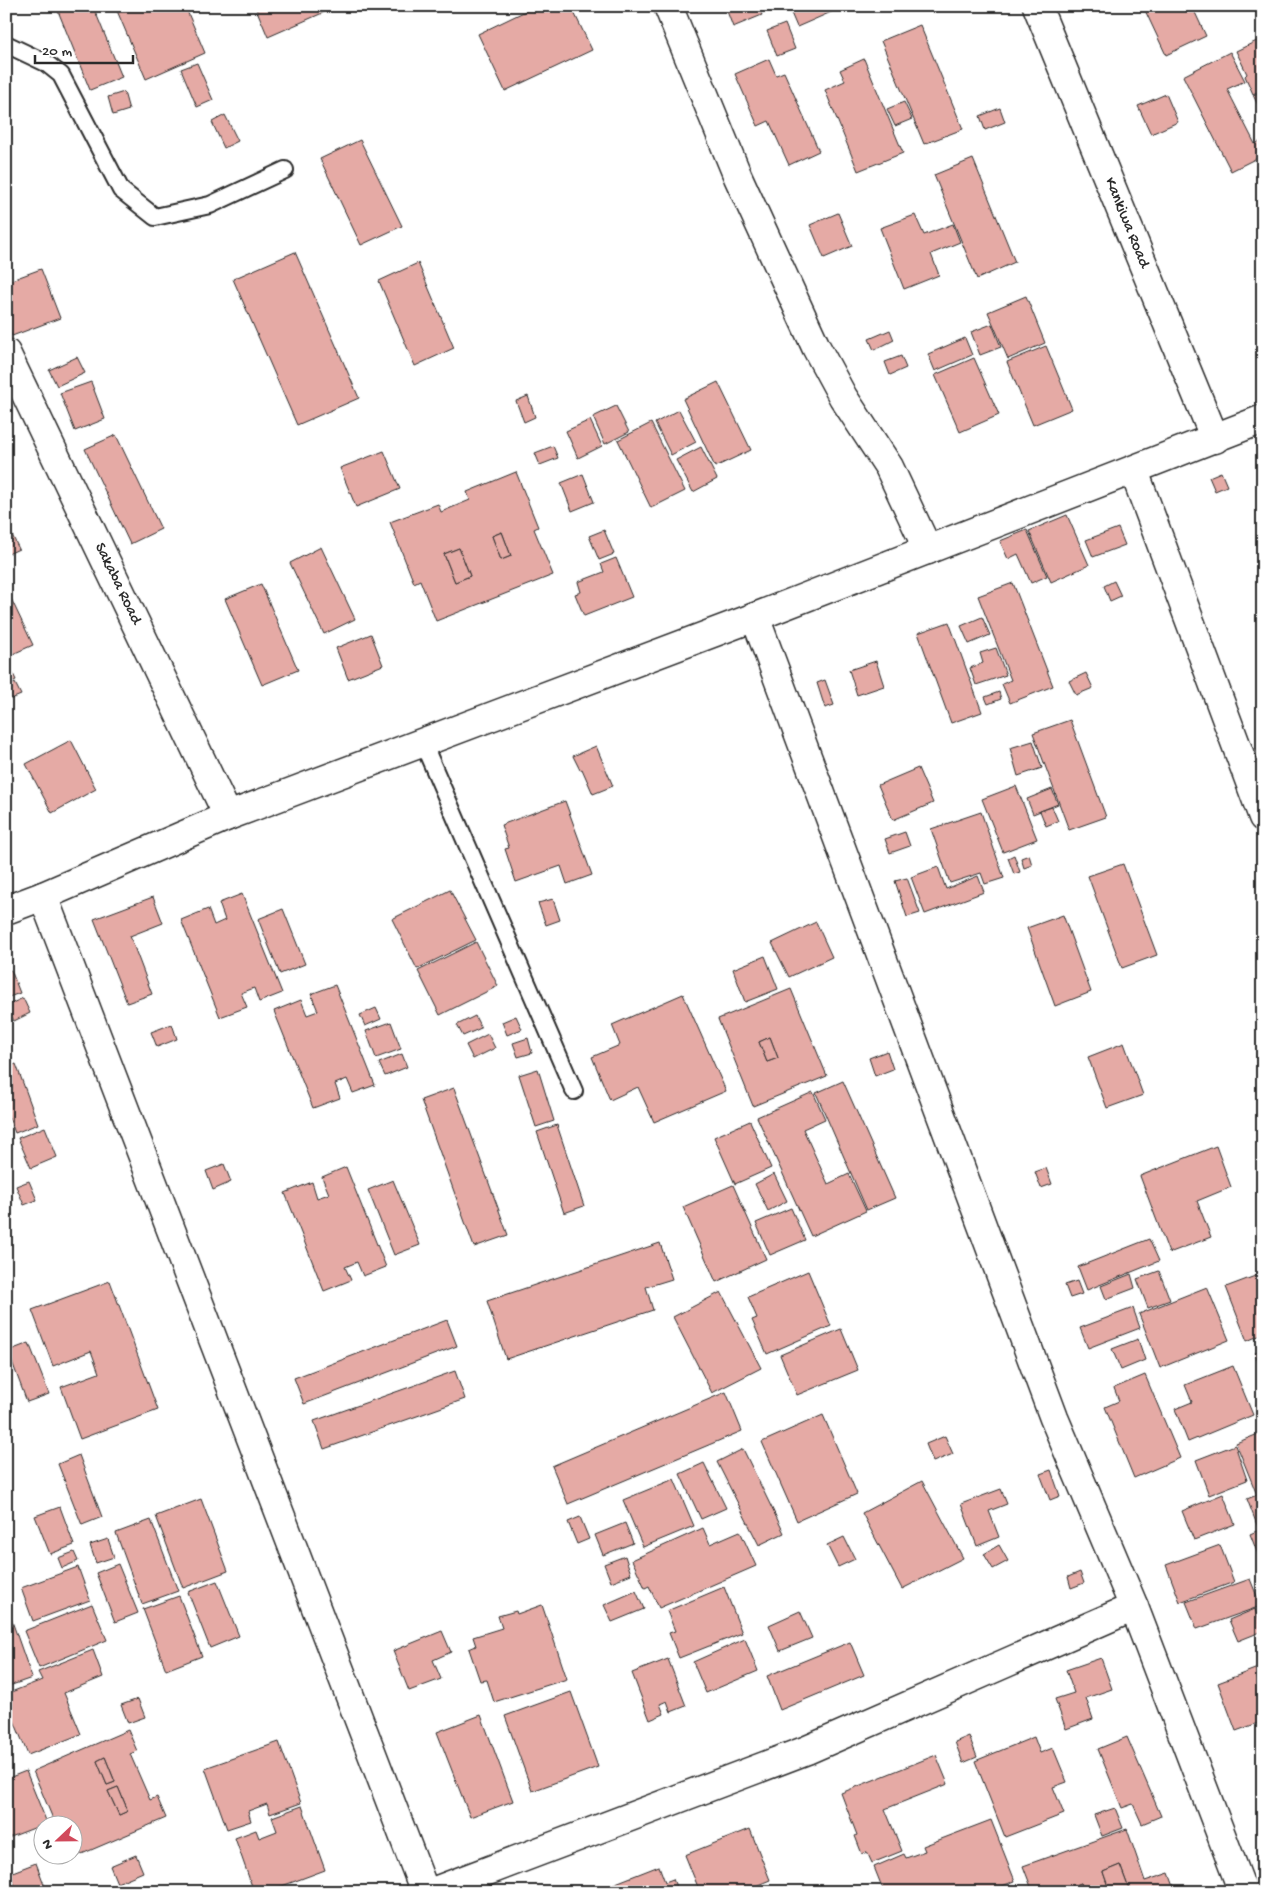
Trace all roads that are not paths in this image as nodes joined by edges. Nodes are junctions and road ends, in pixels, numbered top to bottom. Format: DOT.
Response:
graph roads {
  1 [pos="668,6"];
  2 [pos="1037,6"];
  3 [pos="6,44"];
  4 [pos="285,170"];
  5 [pos="6,353"];
  6 [pos="1263,419"];
  7 [pos="1215,439"];
  8 [pos="1134,471"];
  9 [pos="928,550"];
  10 [pos="756,617"];
  11 [pos="422,742"];
  12 [pos="228,816"];
  13 [pos="1263,817"];
  14 [pos="43,896"];
  15 [pos="6,910"];
  16 [pos="574,1091"];
  17 [pos="1134,1607"];
  18 [pos="424,1892"];
  19 [pos="432,1892"];
  20 [pos="1243,1892"];
  1 -- 9 [label="street"];
  2 -- 7 [label="street, Kankiwa Road"];
  3 -- 4 [label="lane"];
  5 -- 12 [label="street, Sakaba Road"];
  6 -- 7 [label="street"];
  7 -- 8 [label="street"];
  8 -- 9 [label="street"];
  8 -- 13 [label="street"];
  9 -- 10 [label="street"];
  10 -- 11 [label="street"];
  10 -- 17 [label="street"];
  11 -- 12 [label="street"];
  11 -- 16 [label="lane"];
  12 -- 14 [label="street"];
  14 -- 15 [label="street"];
  14 -- 18 [label="street"];
  17 -- 19 [label="street"];
  17 -- 20 [label="street"];
}
